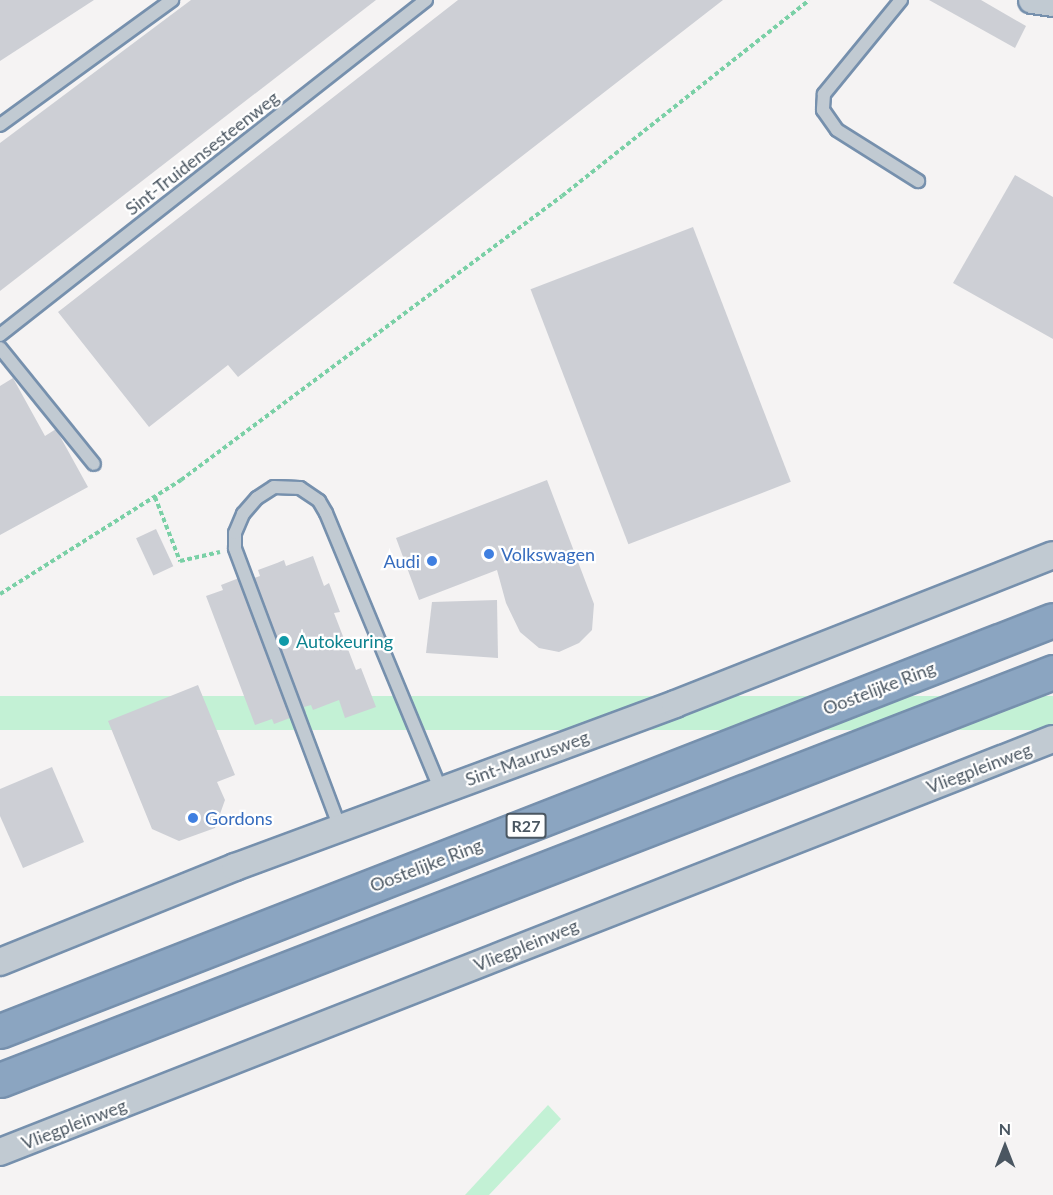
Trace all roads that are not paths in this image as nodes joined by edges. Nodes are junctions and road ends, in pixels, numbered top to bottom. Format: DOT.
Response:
graph roads {
  1 [pos="172,0"];
  2 [pos="426,0"];
  3 [pos="901,0"];
  4 [pos="1032,0"];
  5 [pos="1053,3"];
  6 [pos="0,125"];
  7 [pos="918,181"];
  8 [pos="0,335"];
  9 [pos="0,348"];
  10 [pos="94,465"];
  11 [pos="1053,555"];
  12 [pos="1053,620"];
  13 [pos="1053,672"];
  14 [pos="1053,739"];
  15 [pos="441,790"];
  16 [pos="340,828"];
  17 [pos="0,962"];
  18 [pos="0,1031"];
  19 [pos="0,1080"];
  20 [pos="0,1152"];
  1 -- 6 [label="lane"];
  2 -- 8 [label="lane, Sint-Truidensesteenweg"];
  3 -- 7 [label="lane"];
  4 -- 5 [label="street"];
  9 -- 10 [label="lane"];
  11 -- 15 [label="street, Sint-Maurusweg"];
  12 -- 18 [label="highway, Oostelijke Ring / R27"];
  13 -- 19 [label="highway"];
  14 -- 20 [label="street, Vliegpleinweg"];
  15 -- 16 [label="street, Sint-Maurusweg"];
  15 -- 16 [label="lane"];
  16 -- 17 [label="street, Sint-Maurusweg"];
}
